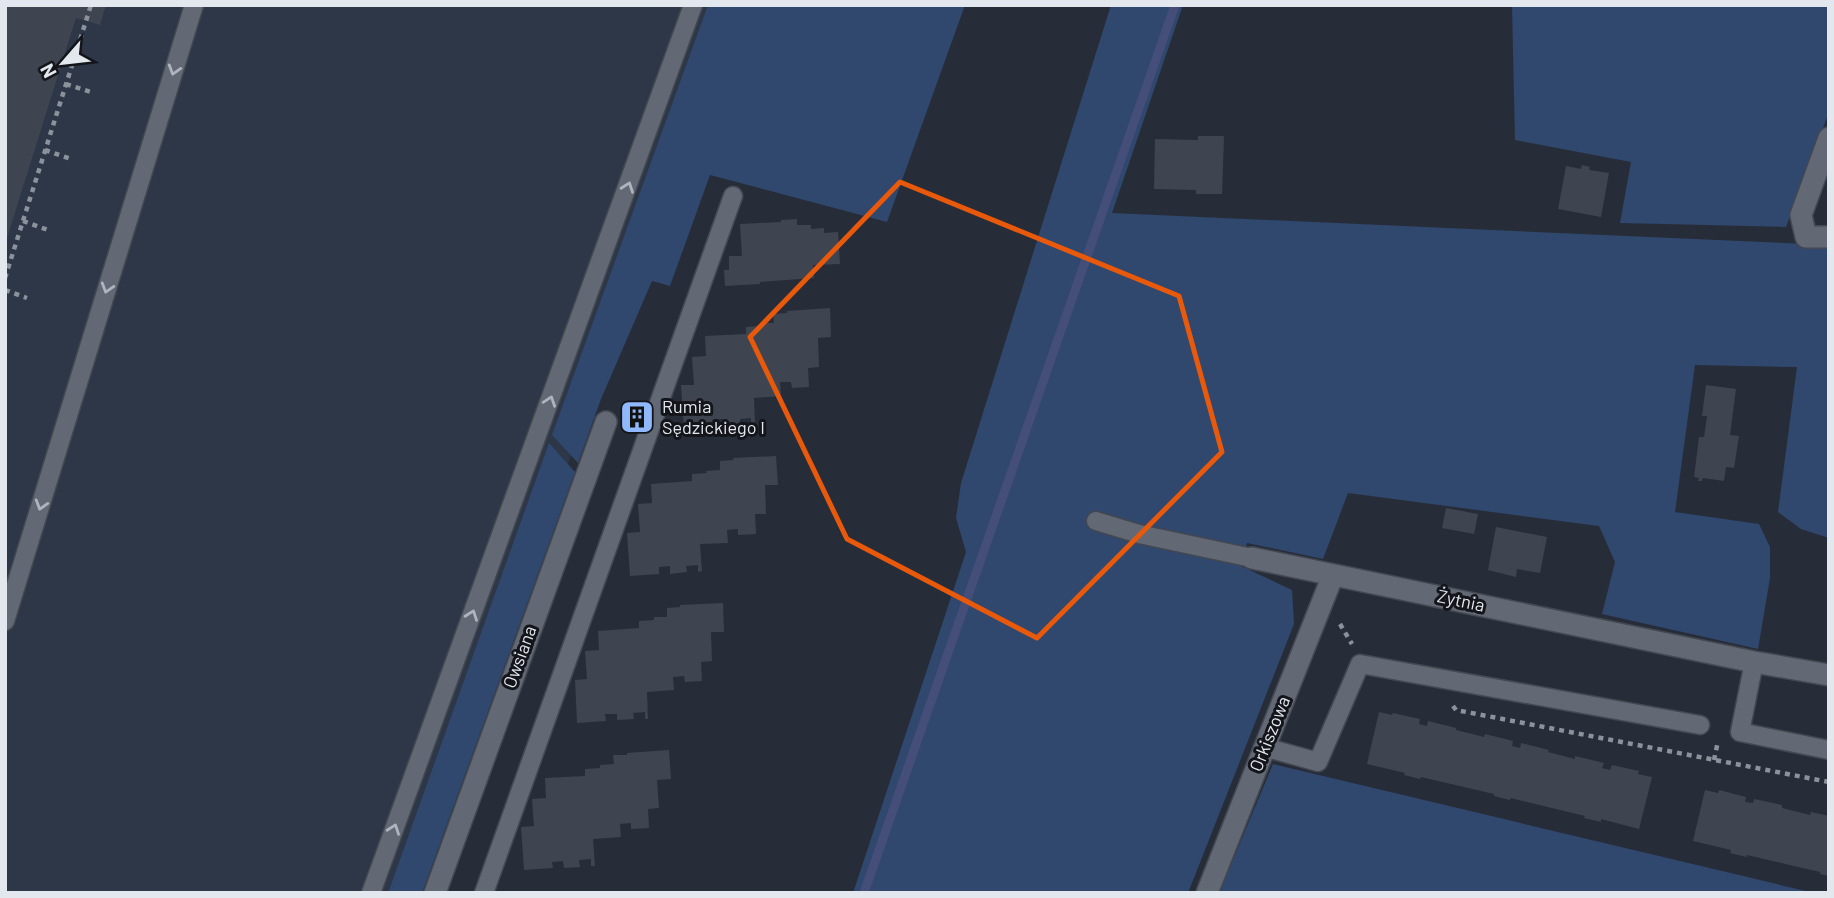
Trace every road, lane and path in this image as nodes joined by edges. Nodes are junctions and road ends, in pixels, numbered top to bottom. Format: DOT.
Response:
graph roads {
  1 [pos="91,5"];
  2 [pos="194,5"];
  3 [pos="693,5"];
  4 [pos="66,84"];
  5 [pos="92,92"];
  6 [pos="1829,138"];
  7 [pos="46,150"];
  8 [pos="71,159"];
  9 [pos="733,197"];
  10 [pos="23,221"];
  11 [pos="48,230"];
  12 [pos="1829,237"];
  13 [pos="5,278"];
  14 [pos="5,290"];
  15 [pos="27,298"];
  16 [pos="607,422"];
  17 [pos="1096,521"];
  18 [pos="1252,558"];
  19 [pos="1333,575"];
  20 [pos="5,621"];
  21 [pos="1755,662"];
  22 [pos="1829,675"];
  23 [pos="1700,725"];
  24 [pos="1264,747"];
  25 [pos="1829,750"];
  26 [pos="371,893"];
  27 [pos="435,893"];
  28 [pos="484,893"];
  29 [pos="1207,893"];
  1 -- 4 [label="path"];
  2 -- 20 [label="lane, one-way"];
  26 -- 3 [label="lane, one-way"];
  4 -- 5 [label="path"];
  4 -- 7 [label="path"];
  6 -- 12 [label="street"];
  7 -- 8 [label="path"];
  7 -- 10 [label="path"];
  9 -- 28 [label="lane"];
  10 -- 11 [label="path"];
  10 -- 13 [label="path"];
  14 -- 15 [label="path"];
  16 -- 27 [label="street, Owsiana"];
  17 -- 18 [label="lane, Żytnia"];
  18 -- 19 [label="street, Żytnia"];
  19 -- 21 [label="street, Żytnia"];
  19 -- 24 [label="street, Orkiszowa"];
  21 -- 22 [label="street, Żytnia"];
  21 -- 25 [label="lane"];
  23 -- 24 [label="lane"];
  24 -- 29 [label="street, Orkiszowa"];
}
